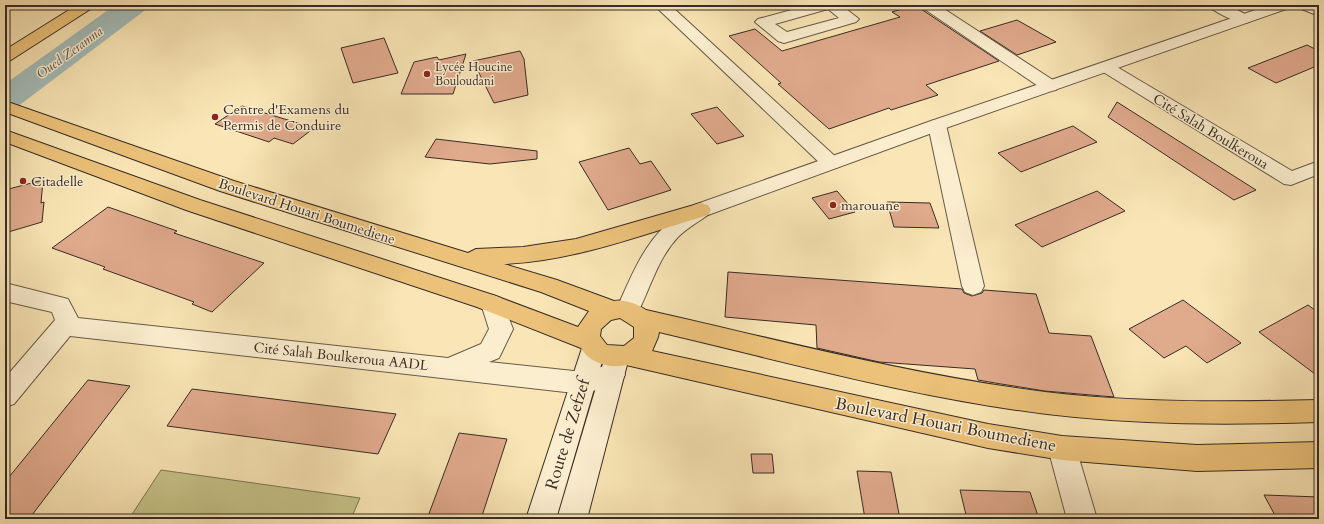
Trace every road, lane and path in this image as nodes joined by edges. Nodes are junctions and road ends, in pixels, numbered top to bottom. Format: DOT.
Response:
graph roads {
  1 [pos="65,5"];
  2 [pos="87,5"];
  3 [pos="661,5"];
  4 [pos="859,5"];
  5 [pos="928,5"];
  6 [pos="1215,5"];
  7 [pos="1284,5"];
  8 [pos="1304,5"];
  9 [pos="832,7"];
  10 [pos="1319,12"];
  11 [pos="1244,19"];
  12 [pos="5,41"];
  13 [pos="5,57"];
  14 [pos="1106,67"];
  15 [pos="1050,86"];
  16 [pos="5,106"];
  17 [pos="937,125"];
  18 [pos="5,136"];
  19 [pos="831,163"];
  20 [pos="1319,167"];
  21 [pos="701,210"];
  22 [pos="451,256"];
  23 [pos="973,286"];
  24 [pos="5,292"];
  25 [pos="493,304"];
  26 [pos="627,312"];
  27 [pos="70,326"];
  28 [pos="608,355"];
  29 [pos="449,368"];
  30 [pos="583,383"];
  31 [pos="5,396"];
  32 [pos="1319,411"];
  33 [pos="1062,448"];
  34 [pos="1319,455"];
  35 [pos="541,519"];
  36 [pos="572,519"];
  37 [pos="1082,519"];
  1 -- 12 [label="main road"];
  2 -- 13 [label="main road"];
  3 -- 19 [label="street"];
  4 -- 9 [label="street"];
  5 -- 15 [label="street"];
  6 -- 11 [label="street"];
  7 -- 11 [label="street"];
  8 -- 10 [label="street"];
  11 -- 14 [label="street"];
  14 -- 15 [label="street"];
  14 -- 20 [label="street, Cité Salah Boulkeroua"];
  15 -- 17 [label="street"];
  16 -- 22 [label="main road, Boulevard Houari Boumediene"];
  17 -- 19 [label="street"];
  17 -- 23 [label="street"];
  18 -- 25 [label="main road, Boulevard Houari Boumediene"];
  19 -- 21 [label="street"];
  21 -- 22 [label="main road"];
  21 -- 26 [label="street"];
  22 -- 26 [label="main road, Boulevard Houari Boumediene"];
  24 -- 27 [label="street"];
  25 -- 28 [label="main road, Boulevard Houari Boumediene"];
  25 -- 29 [label="street"];
  26 -- 28 [label="main road"];
  26 -- 28 [label="main road"];
  26 -- 32 [label="main road, Boulevard Houari Boumediene"];
  27 -- 29 [label="street, Cité Salah Boulkeroua AADL"];
  27 -- 31 [label="street"];
  28 -- 30 [label="street, Route de Zefzef"];
  28 -- 33 [label="main road, Boulevard Houari Boumediene"];
  28 -- 36 [label="street, Route de Zefzef"];
  29 -- 30 [label="street, Cité Salah Boulkeroua AADL"];
  30 -- 35 [label="street, Route de Zefzef"];
  33 -- 34 [label="main road, Boulevard Houari Boumediene"];
  33 -- 37 [label="street"];
}
